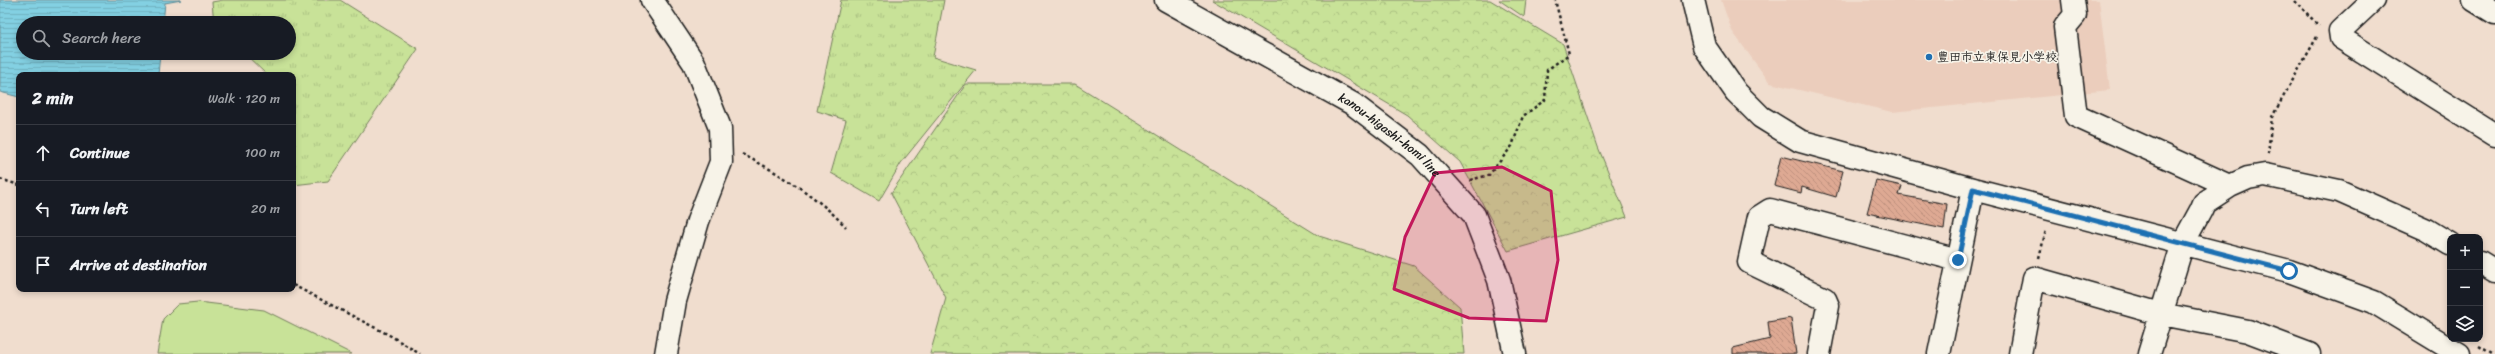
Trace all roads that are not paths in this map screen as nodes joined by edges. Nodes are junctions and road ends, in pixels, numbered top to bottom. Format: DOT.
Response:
graph roads {
  1 [pos="652,0"];
  2 [pos="1166,0"];
  3 [pos="1693,0"];
  4 [pos="2073,0"];
  5 [pos="2372,0"];
  6 [pos="2474,0"];
  7 [pos="2495,13"];
  8 [pos="2495,135"];
  9 [pos="2230,186"];
  10 [pos="1973,189"];
  11 [pos="2183,242"];
  12 [pos="2447,242"];
  13 [pos="1958,260"];
  14 [pos="2483,264"];
  15 [pos="2495,270"];
  16 [pos="2161,314"];
  17 [pos="666,354"];
  18 [pos="1514,354"];
  19 [pos="1819,354"];
  20 [pos="1939,354"];
  21 [pos="2020,354"];
  22 [pos="2149,354"];
  23 [pos="2308,354"];
  24 [pos="2459,354"];
  1 -- 17 [label="street"];
  2 -- 18 [label="street, kanou-higashi-homi line"];
  3 -- 10 [label="street"];
  4 -- 9 [label="street"];
  5 -- 8 [label="street"];
  6 -- 7 [label="street"];
  9 -- 11 [label="street"];
  9 -- 12 [label="street"];
  10 -- 11 [label="street"];
  10 -- 13 [label="street"];
  11 -- 16 [label="street"];
  11 -- 24 [label="street"];
  13 -- 19 [label="street"];
  13 -- 20 [label="street"];
  14 -- 15 [label="street"];
  16 -- 21 [label="street"];
  16 -- 22 [label="street"];
  16 -- 23 [label="street"];
}
